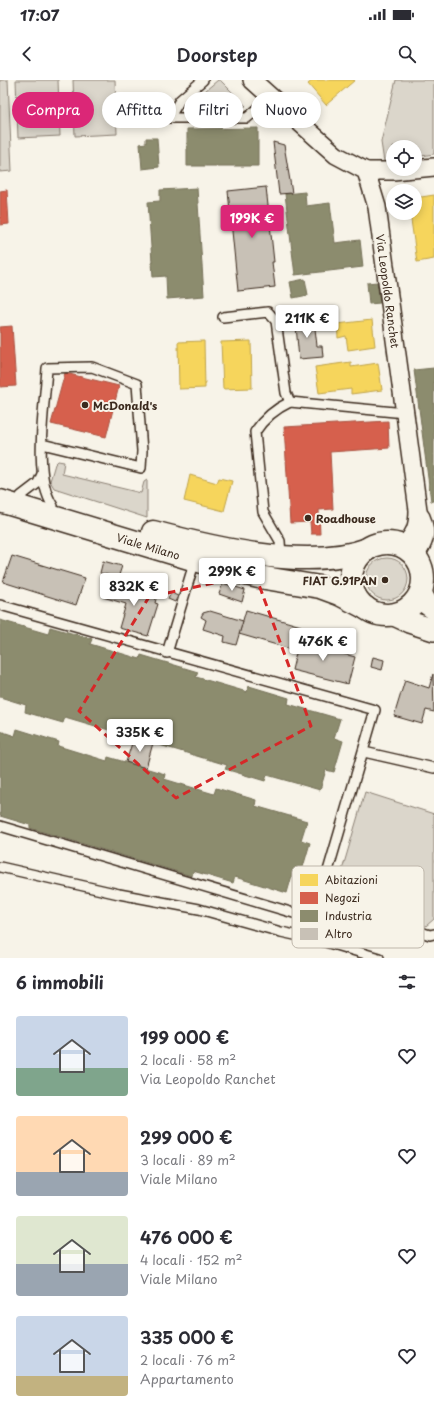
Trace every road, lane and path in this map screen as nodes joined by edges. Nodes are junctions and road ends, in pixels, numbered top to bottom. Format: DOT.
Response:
graph roads {
  1 [pos="203,80"];
  2 [pos="252,80"];
  3 [pos="265,92"];
  4 [pos="251,114"];
  5 [pos="306,128"];
  6 [pos="434,167"];
  7 [pos="366,171"];
  8 [pos="223,316"];
  9 [pos="290,402"];
  10 [pos="405,413"];
  11 [pos="42,444"];
  12 [pos="42,474"];
  13 [pos="0,490"];
  14 [pos="21,496"];
  15 [pos="0,501"];
  16 [pos="53,506"];
  17 [pos="425,521"];
  18 [pos="368,549"];
  19 [pos="197,552"];
  20 [pos="417,554"];
  21 [pos="281,556"];
  22 [pos="428,589"];
  23 [pos="0,605"];
  24 [pos="366,608"];
  25 [pos="394,615"];
  26 [pos="434,630"];
  27 [pos="168,653"];
  28 [pos="364,752"];
  29 [pos="434,768"];
  30 [pos="0,826"];
  31 [pos="329,866"];
  32 [pos="0,867"];
  33 [pos="292,913"];
  34 [pos="424,933"];
  35 [pos="292,934"];
  36 [pos="434,934"];
  37 [pos="347,948"];
  38 [pos="379,958"];
  1 -- 4 [label="lane"];
  2 -- 3 [label="street"];
  5 -- 7 [label="street"];
  6 -- 7 [label="street"];
  7 -- 10 [label="street, Via Leopoldo Ranchet"];
  8 -- 9 [label="lane"];
  9 -- 10 [label="lane"];
  9 -- 21 [label="lane"];
  10 -- 17 [label="street, Via Leopoldo Ranchet"];
  11 -- 11 [label="lane"];
  11 -- 12 [label="lane"];
  12 -- 14 [label="lane"];
  12 -- 16 [label="lane"];
  13 -- 14 [label="main road, Viale Milano"];
  14 -- 16 [label="main road, Viale Milano"];
  15 -- 19 [label="main road, Viale Milano"];
  16 -- 19 [label="main road, Viale Milano"];
  17 -- 20 [label="street, Via Leopoldo Ranchet"];
  18 -- 20 [label="main road"];
  18 -- 21 [label="main road, Viale Milano"];
  18 -- 24 [label="main road"];
  19 -- 21 [label="main road, Viale Milano"];
  19 -- 24 [label="main road, Viale Milano"];
  19 -- 27 [label="lane"];
  20 -- 22 [label="main road"];
  22 -- 25 [label="main road"];
  23 -- 27 [label="lane"];
  24 -- 25 [label="main road"];
  25 -- 26 [label="street"];
  27 -- 28 [label="lane"];
  28 -- 29 [label="lane"];
  28 -- 31 [label="lane"];
  30 -- 33 [label="lane"];
  32 -- 35 [label="lane"];
  34 -- 36 [label="lane"];
  37 -- 38 [label="lane"];
}
